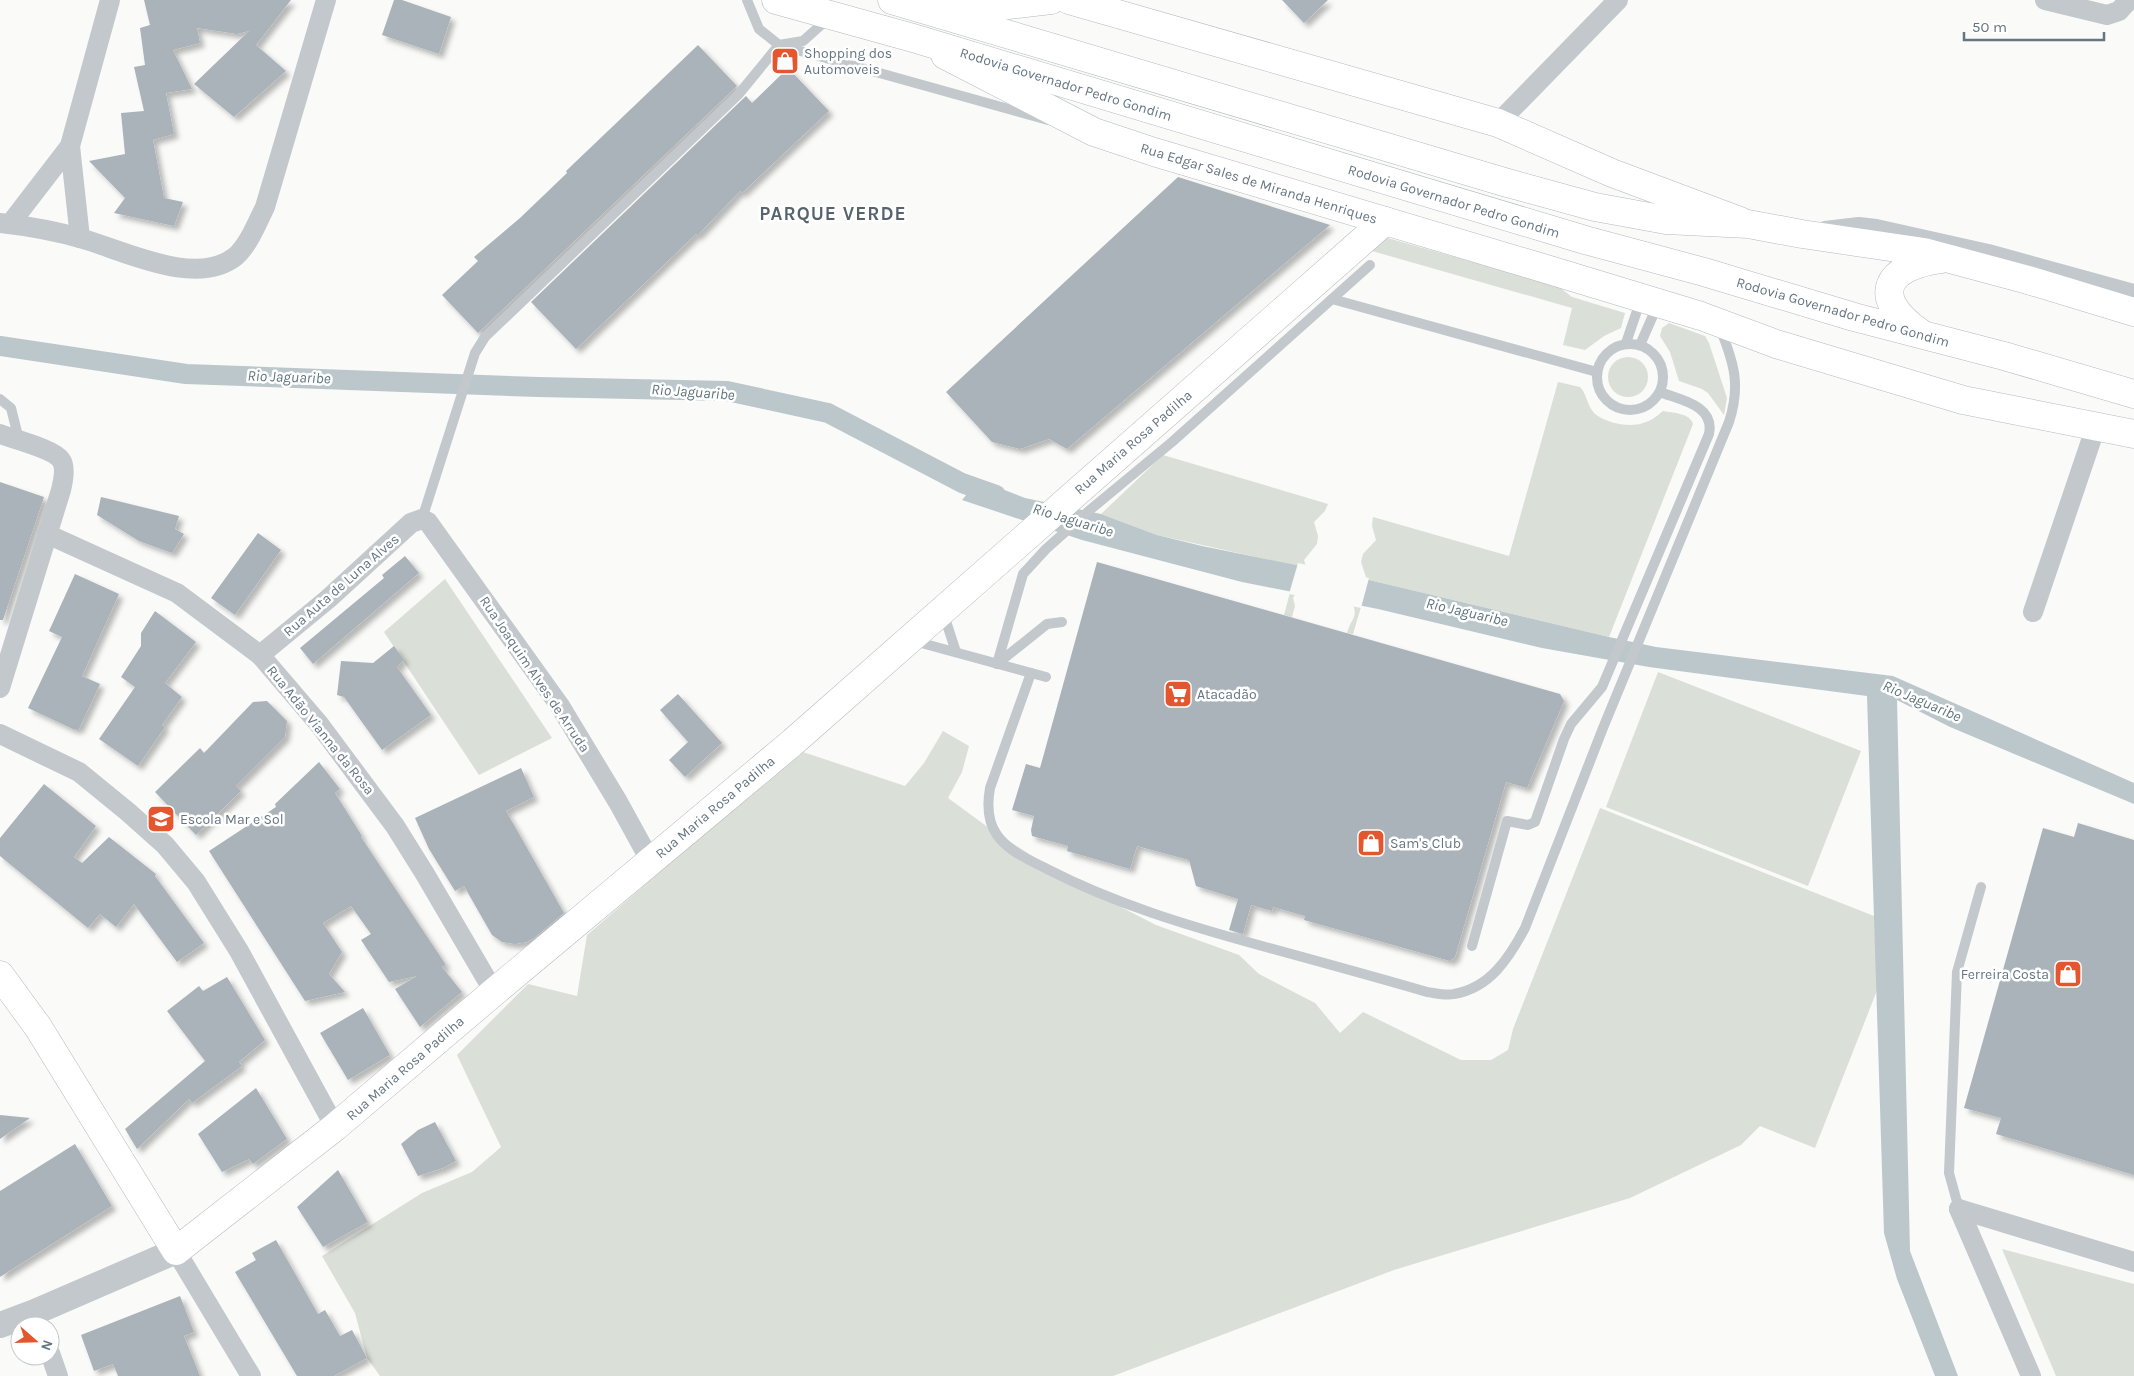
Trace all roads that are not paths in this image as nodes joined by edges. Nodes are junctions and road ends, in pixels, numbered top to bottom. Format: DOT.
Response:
graph roads {
  1 [pos="110,0"];
  2 [pos="326,0"];
  3 [pos="747,0"];
  4 [pos="776,0"];
  5 [pos="892,0"];
  6 [pos="1051,0"];
  7 [pos="1069,0"];
  8 [pos="2045,0"];
  9 [pos="2128,0"];
  10 [pos="1609,4"];
  11 [pos="937,13"];
  12 [pos="832,16"];
  13 [pos="913,38"];
  14 [pos="779,44"];
  15 [pos="1498,123"];
  16 [pos="1094,132"];
  17 [pos="70,146"];
  18 [pos="1385,221"];
  19 [pos="5,223"];
  20 [pos="1748,224"];
  21 [pos="1802,234"];
  22 [pos="80,238"];
  23 [pos="1947,258"];
  24 [pos="1370,265"];
  25 [pos="2134,294"];
  26 [pos="1332,299"];
  27 [pos="1650,301"];
  28 [pos="2134,312"];
  29 [pos="1727,325"];
  30 [pos="1924,335"];
  31 [pos="1626,343"];
  32 [pos="1640,344"];
  33 [pos="1597,372"];
  34 [pos="1660,392"];
  35 [pos="2134,394"];
  36 [pos="0,399"];
  37 [pos="2096,426"];
  38 [pos="0,434"];
  39 [pos="2134,434"];
  40 [pos="20,442"];
  41 [pos="422,519"];
  42 [pos="47,534"];
  43 [pos="1039,540"];
  44 [pos="943,612"];
  45 [pos="2033,612"];
  46 [pos="1062,622"];
  47 [pos="910,640"];
  48 [pos="956,652"];
  49 [pos="260,655"];
  50 [pos="997,664"];
  51 [pos="1031,673"];
  52 [pos="1046,677"];
  53 [pos="0,688"];
  54 [pos="0,734"];
  55 [pos="650,862"];
  56 [pos="1981,887"];
  57 [pos="1472,946"];
  58 [pos="0,976"];
  59 [pos="494,992"];
  60 [pos="336,1127"];
  61 [pos="1959,1209"];
  62 [pos="176,1251"];
  63 [pos="2134,1262"];
  64 [pos="43,1316"];
  65 [pos="251,1376"];
  66 [pos="2031,1376"];
  1 -- 17 [label="street"];
  2 -- 22 [label="street"];
  3 -- 14 [label="lane"];
  4 -- 12 [label="main road, Rodovia Governador Pedro Gondim"];
  5 -- 11 [label="main road"];
  6 -- 11 [label="main road"];
  7 -- 15 [label="main road"];
  8 -- 9 [label="street"];
  10 -- 15 [label="street"];
  11 -- 20 [label="main road"];
  12 -- 13 [label="main road, Rodovia Governador Pedro Gondim"];
  12 -- 14 [label="lane"];
  13 -- 16 [label="main road"];
  13 -- 30 [label="main road, Rodovia Governador Pedro Gondim"];
  14 -- 16 [label="lane, Rua Edgar Sales de Miranda Henriques"];
  14 -- 41 [label="lane"];
  15 -- 20 [label="main road"];
  16 -- 18 [label="main road, Rua Edgar Sales de Miranda Henriques"];
  17 -- 19 [label="street"];
  17 -- 22 [label="street"];
  18 -- 27 [label="main road, Rua Edgar Sales de Miranda Henriques"];
  18 -- 43 [label="main road, Rua Maria Rosa Padilha"];
  19 -- 22 [label="street"];
  20 -- 21 [label="main road"];
  21 -- 23 [label="main road"];
  21 -- 25 [label="street"];
  23 -- 28 [label="main road"];
  23 -- 30 [label="main road"];
  24 -- 26 [label="lane"];
  26 -- 33 [label="lane"];
  26 -- 43 [label="lane"];
  27 -- 29 [label="main road, Rua Edgar Sales de Miranda Henriques"];
  27 -- 31 [label="lane"];
  27 -- 32 [label="lane"];
  29 -- 37 [label="main road, Rua Edgar Sales de Miranda Henriques"];
  29 -- 51 [label="lane"];
  30 -- 35 [label="main road, Rodovia Governador Pedro Gondim"];
  31 -- 32 [label="lane"];
  31 -- 33 [label="lane"];
  32 -- 34 [label="lane"];
  33 -- 34 [label="lane"];
  34 -- 57 [label="lane"];
  36 -- 40 [label="lane"];
  37 -- 39 [label="main road, Rua Edgar Sales de Miranda Henriques"];
  37 -- 45 [label="street"];
  38 -- 40 [label="street"];
  40 -- 42 [label="street"];
  41 -- 49 [label="street, Rua Auta de Luna Alves"];
  41 -- 55 [label="street, Rua Joaquim Alves de Arruda"];
  42 -- 49 [label="street, Rua Adão Vianna da Rosa"];
  42 -- 53 [label="street"];
  43 -- 44 [label="main road, Rua Maria Rosa Padilha"];
  43 -- 50 [label="lane"];
  44 -- 47 [label="main road, Rua Maria Rosa Padilha"];
  44 -- 48 [label="lane"];
  46 -- 50 [label="lane"];
  47 -- 48 [label="lane"];
  47 -- 55 [label="main road, Rua Maria Rosa Padilha"];
  48 -- 50 [label="lane"];
  49 -- 59 [label="street, Rua Adão Vianna da Rosa"];
  50 -- 51 [label="lane"];
  51 -- 52 [label="lane"];
  54 -- 60 [label="street"];
  55 -- 59 [label="main road, Rua Maria Rosa Padilha"];
  56 -- 61 [label="lane"];
  58 -- 62 [label="main road"];
  59 -- 60 [label="main road, Rua Maria Rosa Padilha"];
  60 -- 62 [label="main road, Rua Maria Rosa Padilha"];
  61 -- 63 [label="street"];
  61 -- 66 [label="street"];
  62 -- 64 [label="street, Rua Maria Rosa Padilha"];
  62 -- 65 [label="street"];
}
